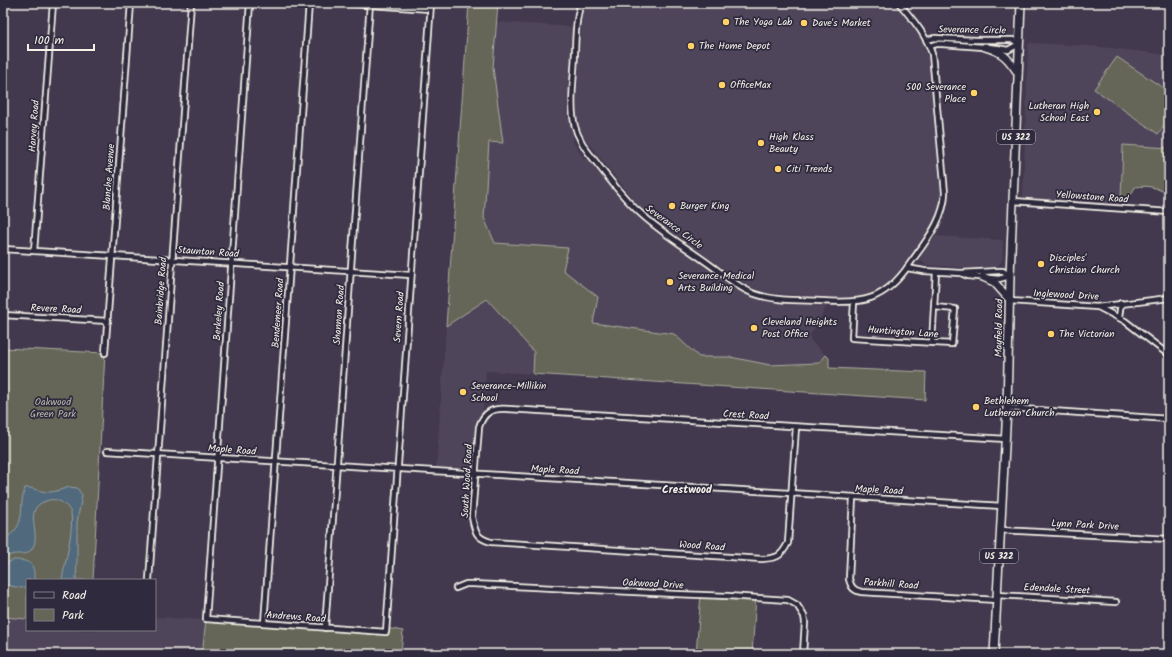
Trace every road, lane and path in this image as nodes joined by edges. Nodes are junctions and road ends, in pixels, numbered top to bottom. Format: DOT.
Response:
graph roads {
  1 [pos="53,3"];
  2 [pos="131,3"];
  3 [pos="191,3"];
  4 [pos="250,3"];
  5 [pos="309,3"];
  6 [pos="341,3"];
  7 [pos="431,3"];
  8 [pos="582,3"];
  9 [pos="899,3"];
  10 [pos="1021,3"];
  11 [pos="370,4"];
  12 [pos="430,9"];
  13 [pos="927,40"];
  14 [pos="970,40"];
  15 [pos="1019,44"];
  16 [pos="930,46"];
  17 [pos="969,46"];
  18 [pos="985,47"];
  19 [pos="1018,73"];
  20 [pos="1013,201"];
  21 [pos="1169,212"];
  22 [pos="3,249"];
  23 [pos="34,251"];
  24 [pos="112,256"];
  25 [pos="172,259"];
  26 [pos="231,263"];
  27 [pos="290,267"];
  28 [pos="907,268"];
  29 [pos="351,271"];
  30 [pos="936,272"];
  31 [pos="961,273"];
  32 [pos="411,274"];
  33 [pos="1010,276"];
  34 [pos="983,277"];
  35 [pos="1169,298"];
  36 [pos="1010,301"];
  37 [pos="854,302"];
  38 [pos="1121,304"];
  39 [pos="934,307"];
  40 [pos="1097,307"];
  41 [pos="3,315"];
  42 [pos="1119,317"];
  43 [pos="108,321"];
  44 [pos="932,343"];
  45 [pos="105,353"];
  46 [pos="1169,355"];
  47 [pos="1008,408"];
  48 [pos="487,413"];
  49 [pos="1169,419"];
  50 [pos="796,427"];
  51 [pos="1006,439"];
  52 [pos="107,451"];
  53 [pos="158,454"];
  54 [pos="218,458"];
  55 [pos="276,462"];
  56 [pos="337,466"];
  57 [pos="397,470"];
  58 [pos="476,474"];
  59 [pos="791,493"];
  60 [pos="854,497"];
  61 [pos="1002,506"];
  62 [pos="1001,530"];
  63 [pos="1169,539"];
  64 [pos="491,542"];
  65 [pos="150,579"];
  66 [pos="456,588"];
  67 [pos="997,598"];
  68 [pos="1116,602"];
  69 [pos="206,620"];
  70 [pos="264,623"];
  71 [pos="325,628"];
  72 [pos="386,632"];
  73 [pos="803,654"];
  74 [pos="994,654"];
  1 -- 23 [label="street, Harvey Road"];
  2 -- 24 [label="street, Blanche Avenue"];
  3 -- 25 [label="street, Bainbridge Road"];
  4 -- 26 [label="street, Berkeley Road"];
  5 -- 27 [label="street, Bendemeer Road"];
  6 -- 11 [label="street"];
  7 -- 12 [label="street, Severn Road"];
  8 -- 37 [label="street, Severance Circle"];
  9 -- 13 [label="street, Severance Circle"];
  10 -- 15 [label="main road, Mayfield Road / US 322"];
  11 -- 12 [label="street"];
  11 -- 29 [label="street, Shannon Road"];
  12 -- 32 [label="street, Severn Road"];
  13 -- 14 [label="street, Severance Circle"];
  13 -- 16 [label="street, Severance Circle"];
  14 -- 15 [label="street, Severance Circle"];
  14 -- 17 [label="street"];
  15 -- 18 [label="street, Severance Circle"];
  15 -- 19 [label="main road, Mayfield Road / US 322"];
  16 -- 17 [label="street, Severance Circle"];
  16 -- 28 [label="street, Severance Circle"];
  17 -- 18 [label="street, Severance Circle"];
  18 -- 19 [label="main road"];
  19 -- 20 [label="main road, Mayfield Road / US 322"];
  20 -- 21 [label="street, Yellowstone Road"];
  20 -- 33 [label="main road, Mayfield Road / US 322"];
  22 -- 23 [label="street, Staunton Road"];
  23 -- 24 [label="street, Staunton Road"];
  24 -- 25 [label="street, Staunton Road"];
  24 -- 43 [label="street, Blanche Avenue"];
  25 -- 26 [label="street, Staunton Road"];
  25 -- 53 [label="street, Bainbridge Road"];
  26 -- 27 [label="street, Staunton Road"];
  26 -- 54 [label="street, Berkeley Road"];
  27 -- 29 [label="street, Staunton Road"];
  27 -- 55 [label="street, Bendemeer Road"];
  28 -- 30 [label="street"];
  28 -- 37 [label="street, Severance Circle"];
  29 -- 32 [label="street, Staunton Road"];
  29 -- 56 [label="street, Shannon Road"];
  30 -- 31 [label="street"];
  30 -- 39 [label="street"];
  31 -- 33 [label="street"];
  31 -- 34 [label="street"];
  32 -- 57 [label="street, Severn Road"];
  33 -- 34 [label="street"];
  33 -- 36 [label="main road, Mayfield Road / US 322"];
  34 -- 36 [label="main road"];
  35 -- 38 [label="street, Inglewood Drive"];
  36 -- 40 [label="street, Inglewood Drive"];
  36 -- 47 [label="main road, Mayfield Road / US 322"];
  37 -- 44 [label="street, Huntington Lane"];
  38 -- 40 [label="street, Inglewood Drive"];
  38 -- 42 [label="street"];
  39 -- 44 [label="street"];
  39 -- 44 [label="street, Huntington Lane"];
  40 -- 42 [label="street"];
  41 -- 43 [label="street, Revere Road"];
  42 -- 46 [label="street"];
  43 -- 45 [label="street, Blanche Avenue"];
  47 -- 49 [label="street"];
  47 -- 51 [label="main road, Mayfield Road / US 322"];
  48 -- 50 [label="street, Crest Road"];
  48 -- 58 [label="street, South Wood Road"];
  50 -- 51 [label="street, Crest Road"];
  50 -- 59 [label="street, Wood Road"];
  51 -- 61 [label="main road, Mayfield Road / US 322"];
  52 -- 53 [label="street, Maple Road"];
  53 -- 54 [label="street, Maple Road"];
  53 -- 65 [label="street, Bainbridge Road"];
  54 -- 55 [label="street, Maple Road"];
  54 -- 69 [label="street, Berkeley Road"];
  55 -- 56 [label="street, Maple Road"];
  55 -- 70 [label="street, Bendemeer Road"];
  56 -- 57 [label="street, Maple Road"];
  56 -- 71 [label="street, Shannon Road"];
  57 -- 58 [label="street, Maple Road"];
  57 -- 72 [label="street, Severn Road"];
  58 -- 59 [label="street, Maple Road"];
  58 -- 64 [label="street, South Wood Road"];
  59 -- 60 [label="street, Maple Road"];
  59 -- 64 [label="street, Wood Road"];
  60 -- 61 [label="street, Maple Road"];
  60 -- 67 [label="street, Parkhill Road"];
  61 -- 62 [label="main road, Mayfield Road / US 322"];
  62 -- 63 [label="street, Lynn Park Drive"];
  62 -- 67 [label="main road, Mayfield Road / US 322"];
  66 -- 73 [label="street, Oakwood Drive"];
  67 -- 68 [label="street, Edendale Street"];
  67 -- 74 [label="main road, Mayfield Road / US 322"];
  69 -- 70 [label="street, Andrews Road"];
  70 -- 71 [label="street, Andrews Road"];
  71 -- 72 [label="street, Andrews Road"];
}
